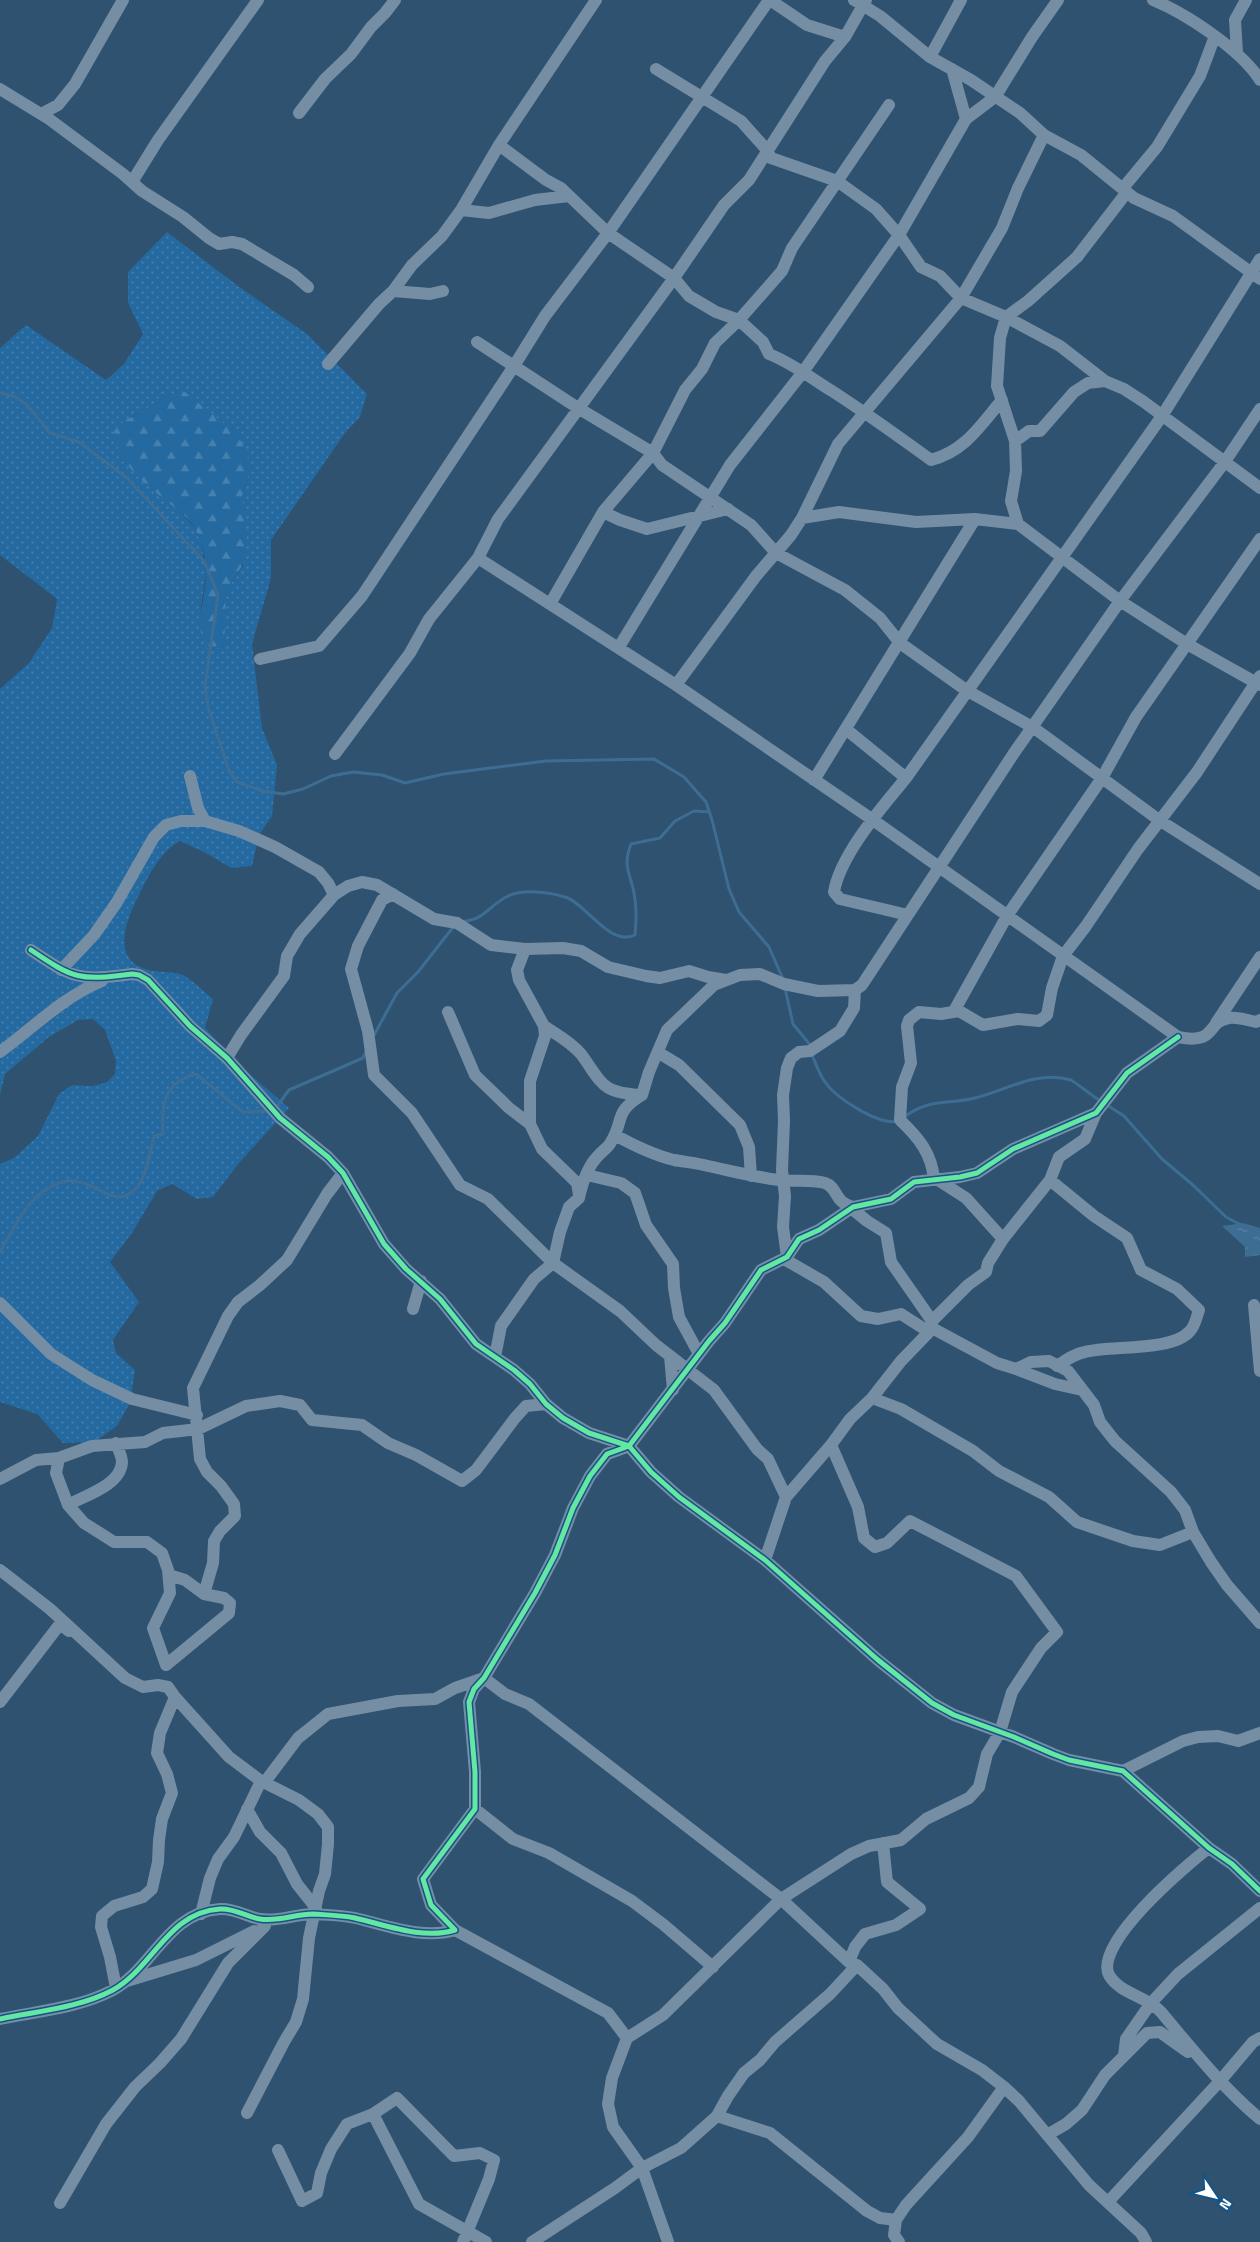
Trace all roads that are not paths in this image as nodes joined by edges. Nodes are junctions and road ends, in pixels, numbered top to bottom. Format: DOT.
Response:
graph roads {
  1 [pos="123,0"];
  2 [pos="258,0"];
  3 [pos="395,0"];
  4 [pos="596,0"];
  5 [pos="770,0"];
  6 [pos="961,0"];
  7 [pos="1058,0"];
  8 [pos="1153,0"];
  9 [pos="1246,0"];
  10 [pos="860,2"];
  11 [pos="1215,36"];
  12 [pos="844,37"];
  13 [pos="1237,54"];
  14 [pos="930,57"];
  15 [pos="656,69"];
  16 [pos="952,69"];
  17 [pos="1260,80"];
  18 [pos="0,89"];
  19 [pos="995,96"];
  20 [pos="701,98"];
  21 [pos="889,105"];
  22 [pos="299,113"];
  23 [pos="41,114"];
  24 [pos="966,119"];
  25 [pos="1044,135"];
  26 [pos="499,145"];
  27 [pos="767,150"];
  28 [pos="837,181"];
  29 [pos="132,182"];
  30 [pos="1125,190"];
  31 [pos="569,196"];
  32 [pos="461,210"];
  33 [pos="608,233"];
  34 [pos="899,235"];
  35 [pos="1260,259"];
  36 [pos="1256,276"];
  37 [pos="674,278"];
  38 [pos="308,287"];
  39 [pos="393,291"];
  40 [pos="442,291"];
  41 [pos="961,298"];
  42 [pos="1006,317"];
  43 [pos="740,320"];
  44 [pos="477,342"];
  45 [pos="328,364"];
  46 [pos="514,366"];
  47 [pos="803,372"];
  48 [pos="1105,382"];
  49 [pos="1002,400"];
  50 [pos="578,408"];
  51 [pos="1260,409"];
  52 [pos="866,413"];
  53 [pos="1162,416"];
  54 [pos="1016,441"];
  55 [pos="653,453"];
  56 [pos="1224,463"];
  57 [pos="1260,488"];
  58 [pos="709,496"];
  59 [pos="728,509"];
  60 [pos="603,512"];
  61 [pos="697,516"];
  62 [pos="802,518"];
  63 [pos="975,519"];
  64 [pos="1018,524"];
  65 [pos="1260,539"];
  66 [pos="776,552"];
  67 [pos="1061,556"];
  68 [pos="478,558"];
  69 [pos="1120,601"];
  70 [pos="550,604"];
  71 [pos="900,643"];
  72 [pos="1187,644"];
  73 [pos="619,647"];
  74 [pos="260,659"];
  75 [pos="1259,681"];
  76 [pos="676,684"];
  77 [pos="966,690"];
  78 [pos="1034,728"];
  79 [pos="847,730"];
  80 [pos="335,754"];
  81 [pos="190,776"];
  82 [pos="906,778"];
  83 [pos="1102,778"];
  84 [pos="814,780"];
  85 [pos="873,820"];
  86 [pos="1159,820"];
  87 [pos="205,821"];
  88 [pos="940,868"];
  89 [pos="1260,884"];
  90 [pos="392,894"];
  91 [pos="334,895"];
  92 [pos="908,915"];
  93 [pos="1007,916"];
  94 [pos="524,949"];
  95 [pos="31,950"];
  96 [pos="1063,956"];
  97 [pos="1260,957"];
  98 [pos="61,970"];
  99 [pos="110,977"];
  100 [pos="729,980"];
  101 [pos="855,990"];
  102 [pos="954,1010"];
  103 [pos="448,1012"];
  104 [pos="1260,1020"];
  105 [pos="544,1026"];
  106 [pos="1208,1036"];
  107 [pos="1178,1037"];
  108 [pos="0,1052"];
  109 [pos="659,1053"];
  110 [pos="227,1058"];
  111 [pos="642,1095"];
  112 [pos="1096,1113"];
  113 [pos="530,1124"];
  114 [pos="615,1135"];
  115 [pos="343,1173"];
  116 [pos="587,1175"];
  117 [pos="751,1176"];
  118 [pos="936,1180"];
  119 [pos="1050,1180"];
  120 [pos="783,1181"];
  121 [pos="579,1198"];
  122 [pos="852,1207"];
  123 [pos="1003,1239"];
  124 [pos="786,1258"];
  125 [pos="553,1262"];
  126 [pos="421,1281"];
  127 [pos="0,1303"];
  128 [pos="1254,1305"];
  129 [pos="413,1309"];
  130 [pos="931,1327"];
  131 [pos="699,1354"];
  132 [pos="670,1356"];
  133 [pos="495,1357"];
  134 [pos="1057,1366"];
  135 [pos="1016,1369"];
  136 [pos="688,1370"];
  137 [pos="1260,1371"];
  138 [pos="673,1390"];
  139 [pos="1082,1390"];
  140 [pos="872,1398"];
  141 [pos="546,1404"];
  142 [pos="197,1415"];
  143 [pos="198,1429"];
  144 [pos="116,1443"];
  145 [pos="831,1445"];
  146 [pos="629,1446"];
  147 [pos="59,1458"];
  148 [pos="0,1480"];
  149 [pos="786,1497"];
  150 [pos="68,1505"];
  151 [pos="1194,1532"];
  152 [pos="765,1560"];
  153 [pos="0,1570"];
  154 [pos="169,1575"];
  155 [pos="204,1594"];
  156 [pos="1260,1623"];
  157 [pos="484,1678"];
  158 [pos="142,1687"];
  159 [pos="175,1698"];
  160 [pos="0,1701"];
  161 [pos="1000,1732"];
  162 [pos="1260,1733"];
  163 [pos="1123,1771"];
  164 [pos="263,1782"];
  165 [pos="475,1809"];
  166 [pos="247,1810"];
  167 [pos="884,1843"];
  168 [pos="1209,1848"];
  169 [pos="1260,1891"];
  170 [pos="781,1899"];
  171 [pos="1260,1908"];
  172 [pos="316,1911"];
  173 [pos="201,1914"];
  174 [pos="277,1920"];
  175 [pos="265,1926"];
  176 [pos="455,1930"];
  177 [pos="853,1964"];
  178 [pos="713,1967"];
  179 [pos="127,1981"];
  180 [pos="116,1988"];
  181 [pos="1151,2003"];
  182 [pos="0,2019"];
  183 [pos="627,2038"];
  184 [pos="1260,2038"];
  185 [pos="1124,2056"];
  186 [pos="1201,2061"];
  187 [pos="1220,2081"];
  188 [pos="1004,2087"];
  189 [pos="247,2113"];
  190 [pos="373,2114"];
  191 [pos="717,2116"];
  192 [pos="1260,2118"];
  193 [pos="1047,2135"];
  194 [pos="278,2150"];
  195 [pos="642,2168"];
  196 [pos="1108,2202"];
  197 [pos="60,2203"];
  198 [pos="896,2220"];
  199 [pos="465,2237"];
  200 [pos="486,2242"];
  201 [pos="532,2242"];
  202 [pos="668,2242"];
  203 [pos="899,2242"];
  204 [pos="1146,2242"];
  1 -- 23 [label="street"];
  2 -- 29 [label="street"];
  3 -- 22 [label="street"];
  4 -- 26 [label="street"];
  5 -- 12 [label="street"];
  5 -- 20 [label="street"];
  6 -- 14 [label="street"];
  7 -- 19 [label="street"];
  8 -- 11 [label="street"];
  9 -- 13 [label="street"];
  10 -- 12 [label="street"];
  10 -- 14 [label="street"];
  11 -- 13 [label="street"];
  11 -- 30 [label="street"];
  12 -- 27 [label="street"];
  13 -- 17 [label="street"];
  14 -- 16 [label="street"];
  15 -- 20 [label="street"];
  16 -- 19 [label="street"];
  16 -- 24 [label="street"];
  18 -- 23 [label="street"];
  19 -- 24 [label="street"];
  19 -- 25 [label="street"];
  20 -- 27 [label="street"];
  20 -- 33 [label="street"];
  21 -- 28 [label="street"];
  23 -- 29 [label="street"];
  24 -- 34 [label="street"];
  25 -- 30 [label="street"];
  25 -- 41 [label="street"];
  26 -- 31 [label="street"];
  26 -- 32 [label="street"];
  27 -- 28 [label="street"];
  27 -- 37 [label="street"];
  28 -- 34 [label="street"];
  28 -- 43 [label="street"];
  29 -- 38 [label="street"];
  30 -- 36 [label="street"];
  30 -- 42 [label="street"];
  31 -- 32 [label="street"];
  31 -- 33 [label="street"];
  32 -- 39 [label="street"];
  33 -- 37 [label="street"];
  33 -- 46 [label="street"];
  34 -- 41 [label="street"];
  34 -- 47 [label="street"];
  35 -- 36 [label="street"];
  36 -- 53 [label="street"];
  37 -- 43 [label="street"];
  37 -- 50 [label="street"];
  39 -- 40 [label="street"];
  39 -- 45 [label="street"];
  41 -- 42 [label="street"];
  41 -- 52 [label="street"];
  42 -- 48 [label="street"];
  42 -- 49 [label="street"];
  43 -- 47 [label="street"];
  43 -- 55 [label="street"];
  44 -- 46 [label="street"];
  46 -- 50 [label="street"];
  46 -- 74 [label="street"];
  47 -- 52 [label="street"];
  47 -- 58 [label="street"];
  48 -- 53 [label="street"];
  48 -- 54 [label="street"];
  49 -- 52 [label="street"];
  49 -- 54 [label="street"];
  50 -- 55 [label="street"];
  50 -- 68 [label="street"];
  51 -- 56 [label="street"];
  52 -- 62 [label="street"];
  53 -- 56 [label="street"];
  53 -- 67 [label="street"];
  54 -- 64 [label="street"];
  55 -- 58 [label="street"];
  55 -- 60 [label="street"];
  56 -- 57 [label="street"];
  56 -- 69 [label="street"];
  58 -- 59 [label="street"];
  58 -- 61 [label="street"];
  59 -- 61 [label="street"];
  59 -- 66 [label="street"];
  60 -- 61 [label="street"];
  60 -- 70 [label="street"];
  61 -- 73 [label="street"];
  62 -- 63 [label="street"];
  62 -- 66 [label="street"];
  63 -- 64 [label="street"];
  63 -- 71 [label="street"];
  64 -- 67 [label="street"];
  65 -- 72 [label="street"];
  66 -- 71 [label="street"];
  66 -- 76 [label="street"];
  67 -- 69 [label="street"];
  67 -- 77 [label="street"];
  68 -- 70 [label="street"];
  68 -- 80 [label="street"];
  69 -- 72 [label="street"];
  69 -- 78 [label="street"];
  70 -- 73 [label="street"];
  71 -- 77 [label="street"];
  71 -- 79 [label="street"];
  72 -- 75 [label="street"];
  72 -- 83 [label="street"];
  73 -- 76 [label="street"];
  75 -- 86 [label="street"];
  76 -- 84 [label="street"];
  77 -- 78 [label="street"];
  77 -- 82 [label="street"];
  78 -- 83 [label="street"];
  78 -- 88 [label="street"];
  79 -- 82 [label="street"];
  79 -- 84 [label="street"];
  81 -- 87 [label="street"];
  82 -- 85 [label="street"];
  83 -- 86 [label="street"];
  83 -- 93 [label="street"];
  84 -- 85 [label="street"];
  85 -- 88 [label="street"];
  85 -- 92 [label="street"];
  86 -- 89 [label="street"];
  86 -- 96 [label="street"];
  87 -- 91 [label="street"];
  87 -- 98 [label="street"];
  88 -- 92 [label="street"];
  88 -- 93 [label="street"];
  90 -- 91 [label="street"];
  90 -- 94 [label="street"];
  90 -- 125 [label="street"];
  91 -- 110 [label="street"];
  92 -- 101 [label="street"];
  93 -- 96 [label="street"];
  93 -- 102 [label="street"];
  94 -- 100 [label="street"];
  94 -- 105 [label="street"];
  95 -- 98 [label="street"];
  96 -- 102 [label="street"];
  96 -- 107 [label="street"];
  97 -- 106 [label="street"];
  98 -- 99 [label="street"];
  99 -- 108 [label="street"];
  99 -- 110 [label="street"];
  100 -- 101 [label="street"];
  100 -- 109 [label="street"];
  101 -- 120 [label="street"];
  102 -- 118 [label="street"];
  103 -- 113 [label="street"];
  104 -- 106 [label="street"];
  105 -- 111 [label="street"];
  105 -- 113 [label="street"];
  106 -- 107 [label="street"];
  107 -- 112 [label="street"];
  109 -- 111 [label="street"];
  109 -- 117 [label="street"];
  110 -- 115 [label="street"];
  111 -- 114 [label="street"];
  112 -- 118 [label="street"];
  112 -- 119 [label="street"];
  113 -- 121 [label="street"];
  114 -- 116 [label="street"];
  114 -- 117 [label="street"];
  115 -- 126 [label="street"];
  115 -- 142 [label="street"];
  116 -- 121 [label="street"];
  116 -- 131 [label="street"];
  117 -- 120 [label="street"];
  118 -- 122 [label="street"];
  118 -- 123 [label="street"];
  119 -- 123 [label="street"];
  119 -- 134 [label="street"];
  120 -- 122 [label="street"];
  120 -- 124 [label="street"];
  121 -- 125 [label="street"];
  122 -- 124 [label="street"];
  122 -- 130 [label="street"];
  123 -- 130 [label="street"];
  124 -- 130 [label="street"];
  124 -- 131 [label="street"];
  125 -- 132 [label="street"];
  125 -- 133 [label="street"];
  126 -- 129 [label="street"];
  126 -- 133 [label="street"];
  127 -- 142 [label="street"];
  128 -- 137 [label="street"];
  130 -- 135 [label="street"];
  130 -- 140 [label="street"];
  131 -- 136 [label="street"];
  132 -- 136 [label="street"];
  132 -- 138 [label="street"];
  133 -- 141 [label="street"];
  134 -- 135 [label="street"];
  134 -- 139 [label="street"];
  135 -- 139 [label="street"];
  136 -- 138 [label="street"];
  136 -- 149 [label="street"];
  138 -- 146 [label="street"];
  139 -- 151 [label="street"];
  140 -- 145 [label="street"];
  140 -- 151 [label="street"];
  141 -- 143 [label="street"];
  141 -- 146 [label="street"];
  142 -- 143 [label="street"];
  143 -- 144 [label="street"];
  143 -- 155 [label="street"];
  144 -- 147 [label="street"];
  144 -- 150 [label="street"];
  145 -- 149 [label="street"];
  145 -- 161 [label="street"];
  146 -- 152 [label="street"];
  146 -- 157 [label="street"];
  147 -- 148 [label="street"];
  147 -- 150 [label="street"];
  149 -- 152 [label="street"];
  150 -- 154 [label="street"];
  151 -- 156 [label="street"];
  152 -- 161 [label="street"];
  153 -- 158 [label="street"];
  154 -- 155 [label="street"];
  154 -- 155 [label="street"];
  157 -- 164 [label="street"];
  157 -- 165 [label="street"];
  157 -- 170 [label="street"];
  158 -- 159 [label="street"];
  158 -- 160 [label="street"];
  159 -- 164 [label="street"];
  159 -- 180 [label="street"];
  161 -- 163 [label="street"];
  161 -- 167 [label="street"];
  162 -- 163 [label="street"];
  163 -- 168 [label="street"];
  164 -- 166 [label="street"];
  164 -- 172 [label="street"];
  165 -- 176 [label="street"];
  165 -- 178 [label="street"];
  166 -- 172 [label="street"];
  166 -- 173 [label="street"];
  167 -- 170 [label="street"];
  167 -- 177 [label="street"];
  168 -- 169 [label="street"];
  168 -- 181 [label="street"];
  170 -- 177 [label="street"];
  170 -- 178 [label="street"];
  171 -- 181 [label="street"];
  172 -- 174 [label="street"];
  172 -- 176 [label="street"];
  172 -- 189 [label="street"];
  173 -- 174 [label="street"];
  173 -- 179 [label="street"];
  174 -- 175 [label="street"];
  175 -- 179 [label="street"];
  175 -- 197 [label="street"];
  176 -- 183 [label="street"];
  177 -- 188 [label="street"];
  177 -- 191 [label="street"];
  178 -- 183 [label="street"];
  179 -- 180 [label="street"];
  180 -- 182 [label="street"];
  181 -- 185 [label="street"];
  181 -- 186 [label="street"];
  183 -- 195 [label="street"];
  184 -- 187 [label="street"];
  185 -- 186 [label="street"];
  185 -- 193 [label="street"];
  186 -- 187 [label="street"];
  187 -- 192 [label="street"];
  187 -- 196 [label="street"];
  188 -- 193 [label="street"];
  188 -- 198 [label="street"];
  190 -- 194 [label="street"];
  190 -- 199 [label="street"];
  190 -- 199 [label="street"];
  191 -- 195 [label="street"];
  191 -- 198 [label="street"];
  193 -- 196 [label="street"];
  195 -- 201 [label="street"];
  195 -- 202 [label="street"];
  196 -- 204 [label="street"];
  198 -- 203 [label="street"];
  199 -- 200 [label="street"];
}
